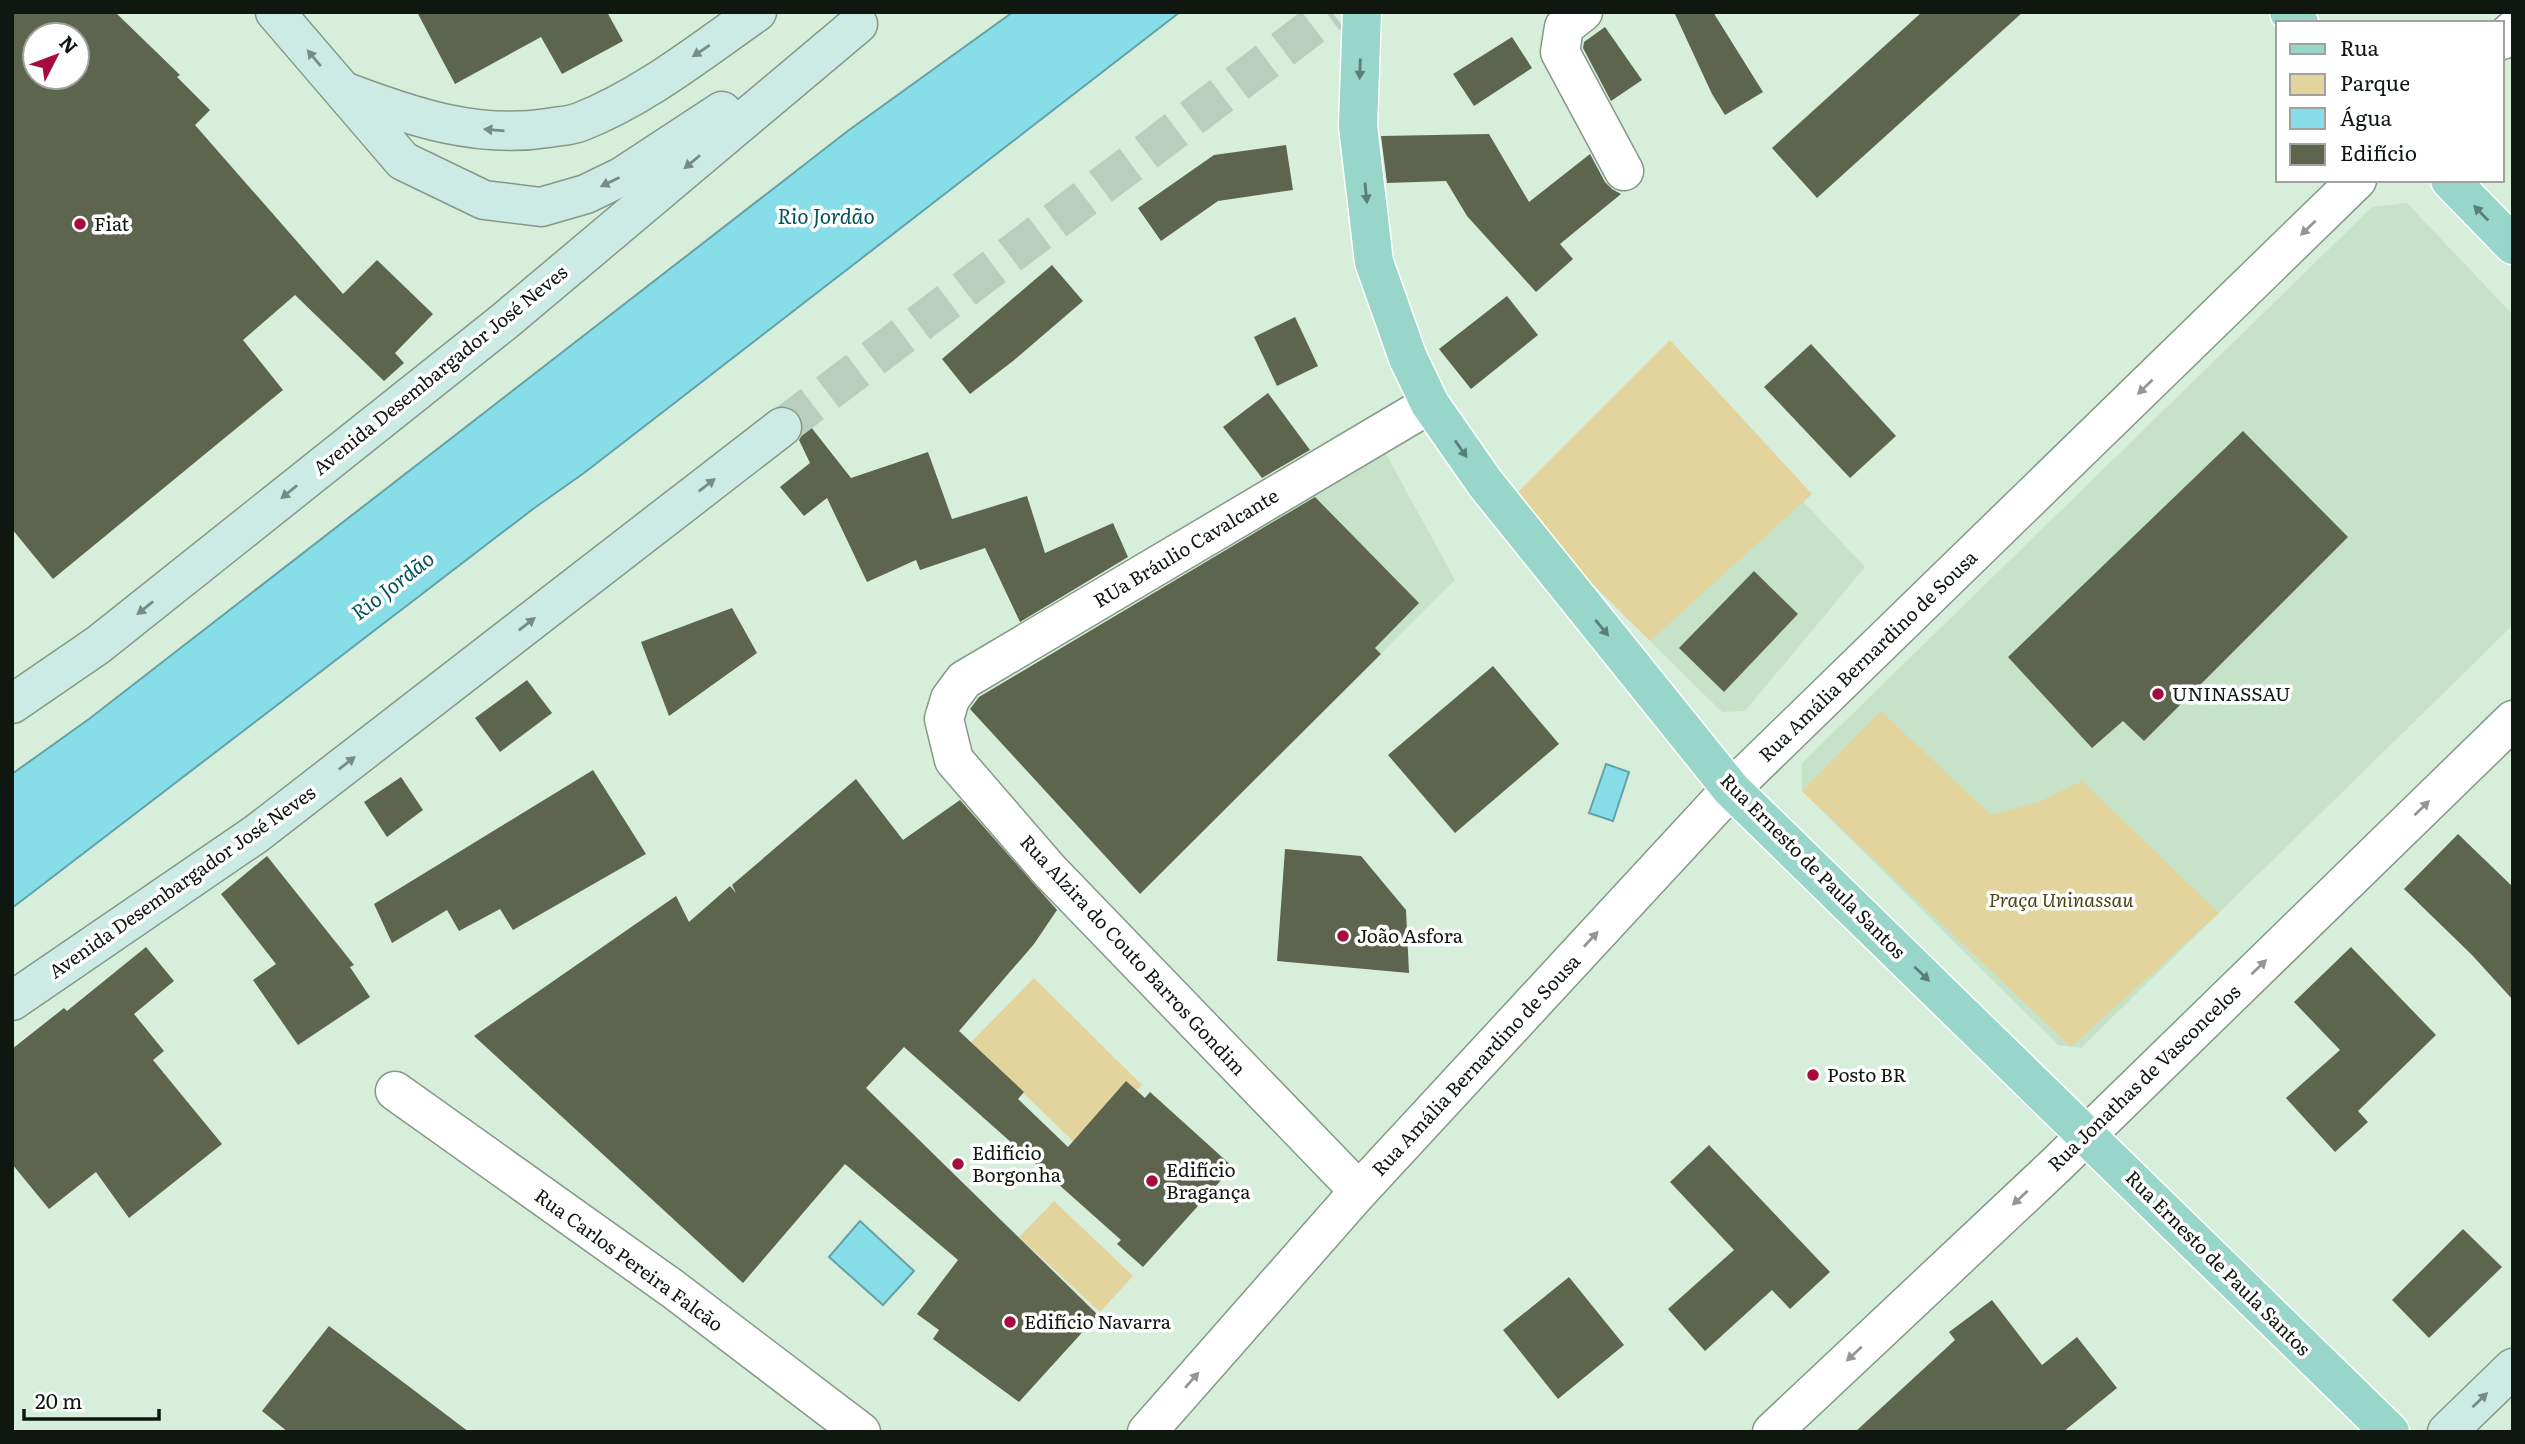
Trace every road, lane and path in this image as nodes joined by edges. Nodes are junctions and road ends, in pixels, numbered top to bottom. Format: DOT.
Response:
graph roads {
  1 [pos="275,12"];
  2 [pos="757,12"];
  3 [pos="1362,12"];
  4 [pos="1583,12"];
  5 [pos="858,24"];
  6 [pos="816,60"];
  7 [pos="343,91"];
  8 [pos="1625,171"];
  9 [pos="2355,182"];
  10 [pos="2452,182"];
  11 [pos="2513,245"];
  12 [pos="1430,404"];
  13 [pos="782,426"];
  14 [pos="950,699"];
  15 [pos="12,704"];
  16 [pos="2513,720"];
  17 [pos="1731,789"];
  18 [pos="12,1002"];
  19 [pos="395,1091"];
  20 [pos="2087,1134"];
  21 [pos="1359,1191"];
  22 [pos="2513,1368"];
  23 [pos="861,1432"];
  24 [pos="1147,1432"];
  25 [pos="1772,1432"];
  26 [pos="2390,1432"];
  27 [pos="2447,1432"];
  7 -- 1 [label="main road, one-way"];
  2 -- 7 [label="main road, one-way"];
  3 -- 12 [label="main road, Rua Ernesto de Paula Santos, one-way"];
  4 -- 8 [label="street"];
  5 -- 6 [label="main road, Avenida Desembargador José Neves"];
  6 -- 7 [label="main road, one-way"];
  6 -- 15 [label="main road, Avenida Desembargador José Neves, one-way"];
  9 -- 17 [label="street, Rua Amália Bernardino de Sousa, one-way"];
  11 -- 10 [label="main road, one-way"];
  12 -- 14 [label="street, RUa Bráulio Cavalcante"];
  12 -- 17 [label="main road, Rua Ernesto de Paula Santos, one-way"];
  18 -- 13 [label="main road, Avenida Desembargador José Neves, one-way"];
  14 -- 21 [label="street, Rua Alzira do Couto Barros Gondim"];
  20 -- 16 [label="street, Rua Jonathas de Vasconcelos, one-way"];
  17 -- 20 [label="main road, Rua Ernesto de Paula Santos, one-way"];
  21 -- 17 [label="street, Rua Amália Bernardino de Sousa, one-way"];
  19 -- 23 [label="street, Rua Carlos Pereira Falcão"];
  20 -- 25 [label="street, Rua Jonathas de Vasconcelos, one-way"];
  20 -- 26 [label="main road, Rua Ernesto de Paula Santos"];
  24 -- 21 [label="street, Rua Amália Bernardino de Sousa, one-way"];
  27 -- 22 [label="main road, one-way"];
}
